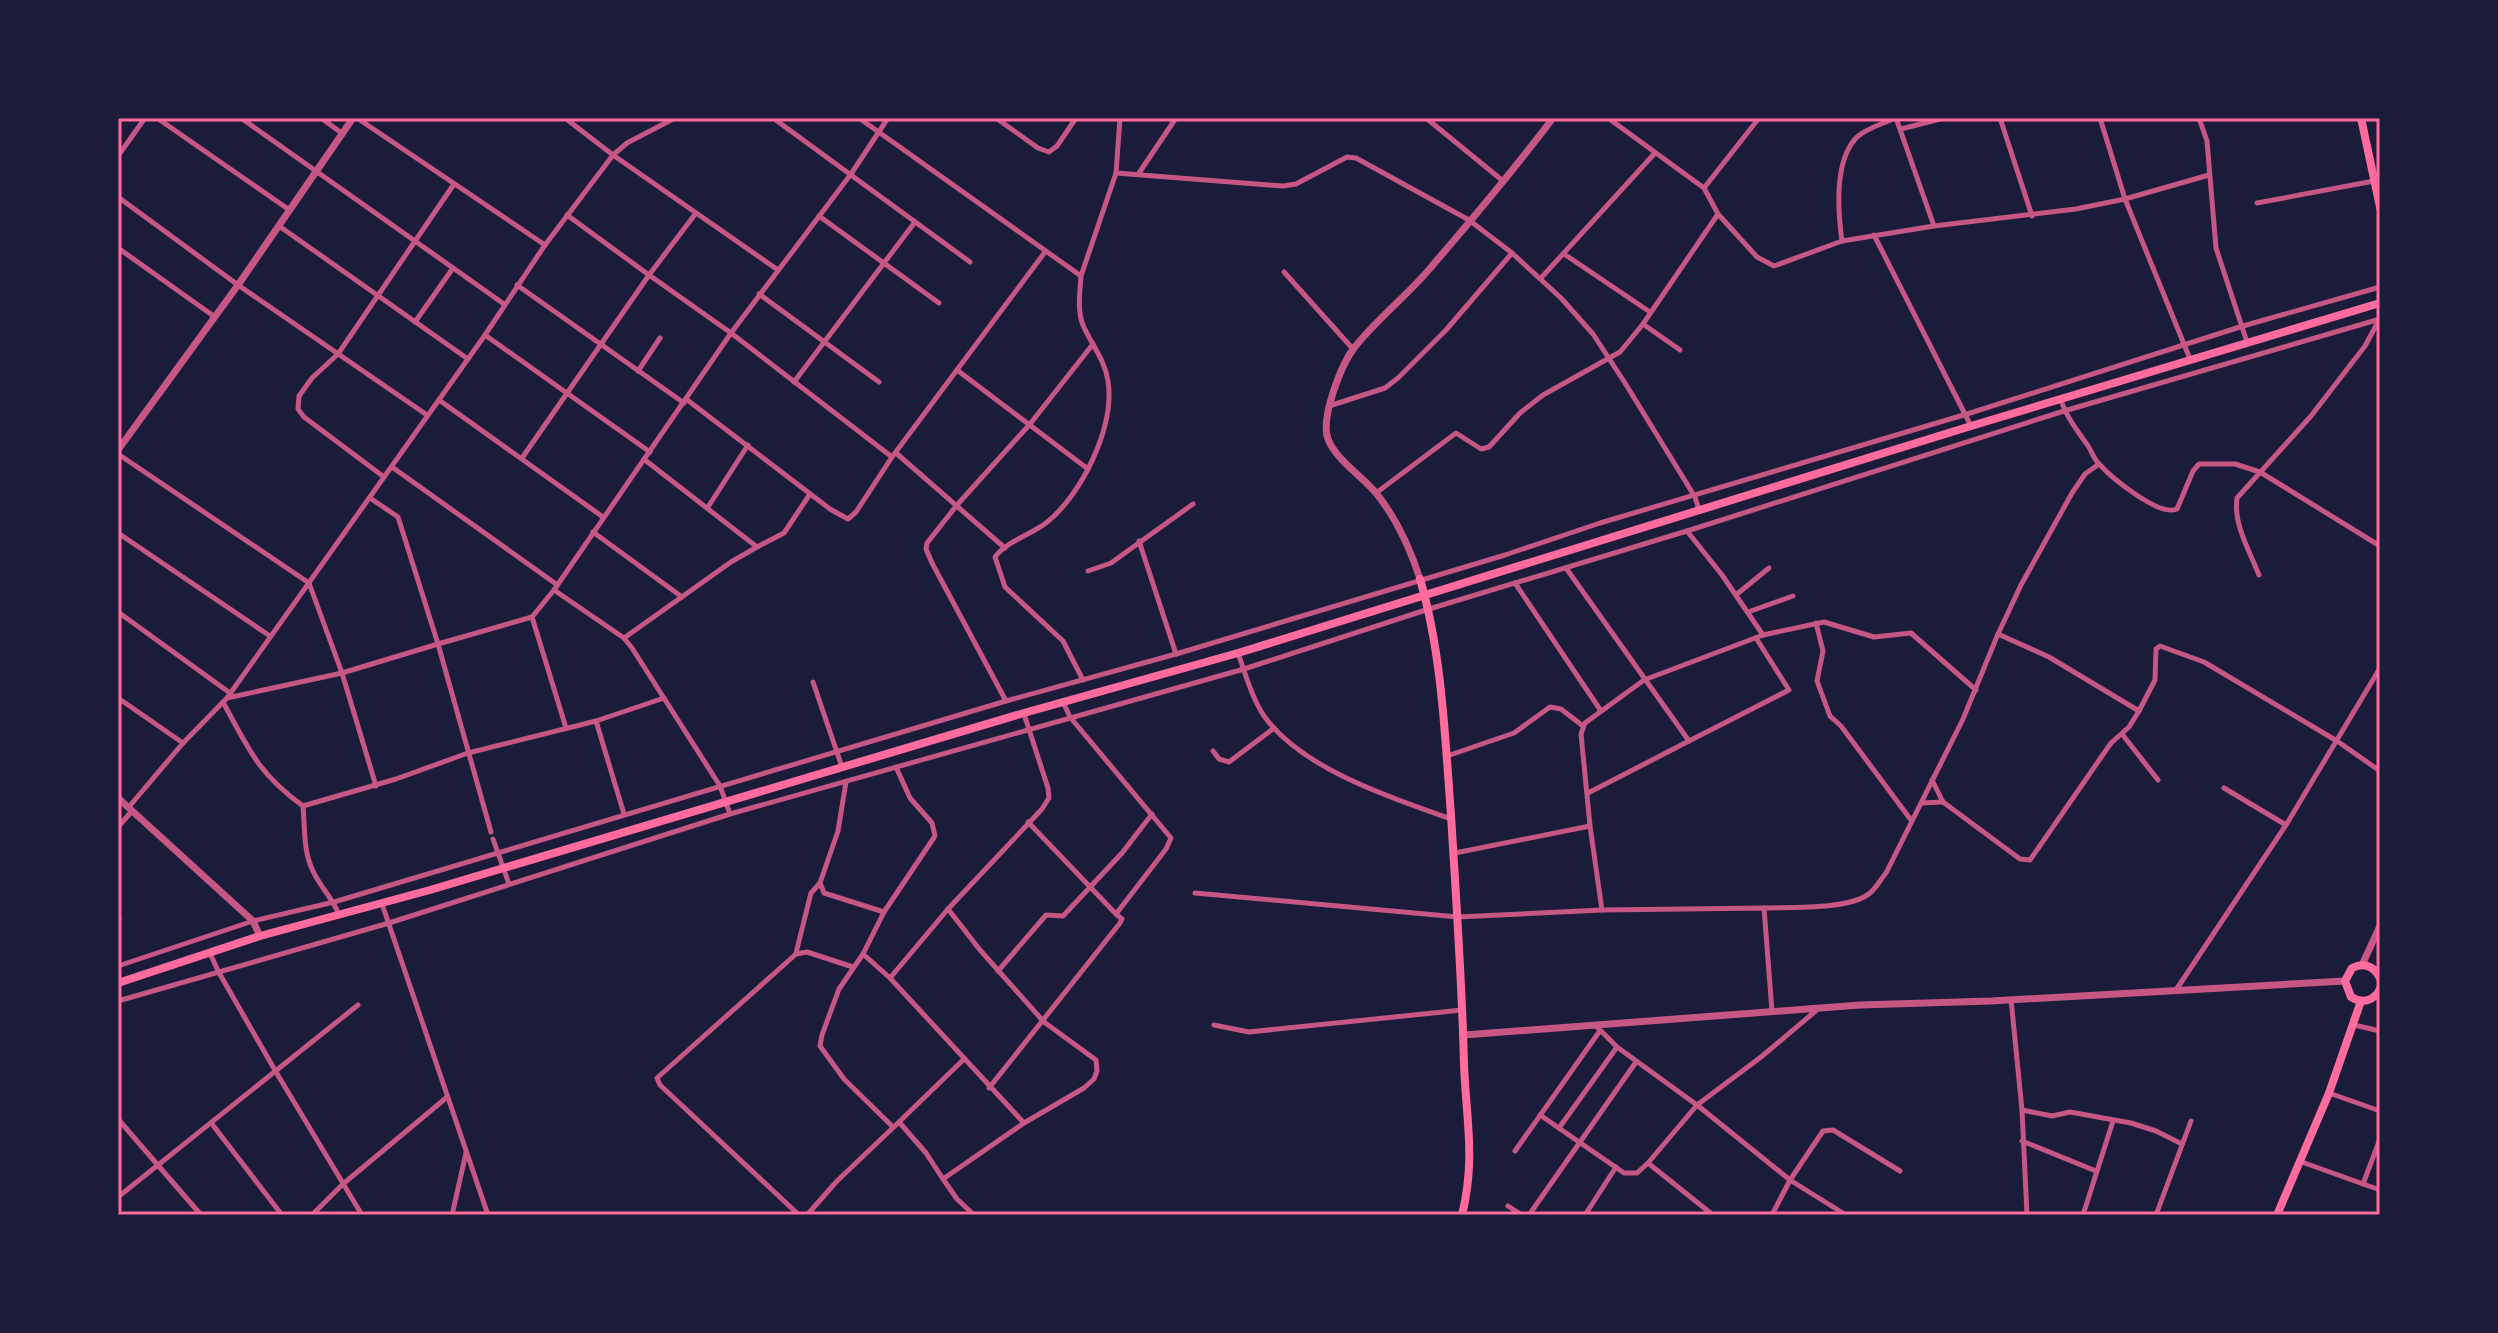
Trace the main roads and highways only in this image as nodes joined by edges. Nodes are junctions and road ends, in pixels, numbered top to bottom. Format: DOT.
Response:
graph roads {
  1 [pos="2361,118"];
  2 [pos="2380,207"];
  3 [pos="2380,303"];
  4 [pos="1420,579"];
  5 [pos="1425,595"];
  6 [pos="2380,978"];
  7 [pos="118,983"];
  8 [pos="2380,989"];
  9 [pos="2361,1001"];
  10 [pos="1462,1215"];
  11 [pos="2277,1215"];
  1 -- 2 [label="main road"];
  3 -- 5 [label="main road"];
  4 -- 5 [label="main road"];
  5 -- 7 [label="main road"];
  5 -- 10 [label="main road"];
  6 -- 9 [label="main road"];
  8 -- 9 [label="main road"];
  9 -- 11 [label="main road"];
}
